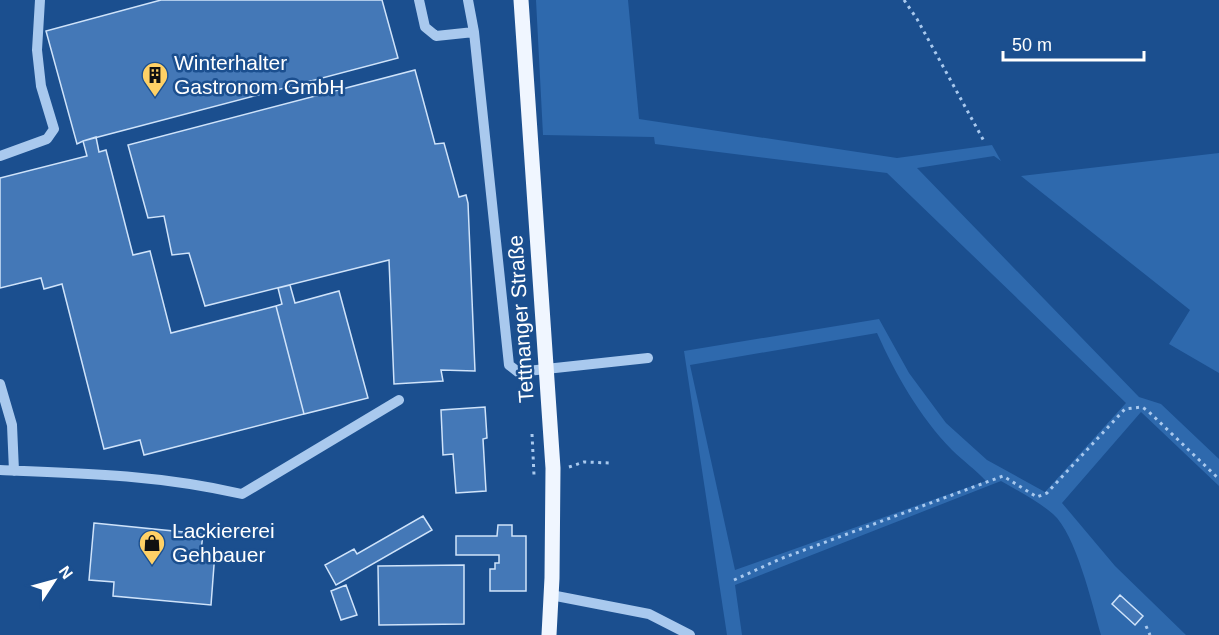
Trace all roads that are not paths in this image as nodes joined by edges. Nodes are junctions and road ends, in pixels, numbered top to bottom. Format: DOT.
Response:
graph roads {
  1 [pos="40,0"];
  2 [pos="419,0"];
  3 [pos="468,0"];
  4 [pos="521,0"];
  5 [pos="474,32"];
  6 [pos="0,156"];
  7 [pos="648,358"];
  8 [pos="545,369"];
  9 [pos="0,384"];
  10 [pos="399,400"];
  11 [pos="0,470"];
  12 [pos="14,471"];
  13 [pos="551,595"];
  14 [pos="549,635"];
  15 [pos="690,635"];
  1 -- 6 [label="street"];
  2 -- 5 [label="street"];
  3 -- 5 [label="street"];
  4 -- 8 [label="main road, Tettnanger Straße"];
  5 -- 8 [label="street"];
  7 -- 8 [label="street"];
  8 -- 13 [label="main road, Tettnanger Straße"];
  9 -- 12 [label="street"];
  10 -- 12 [label="street"];
  11 -- 12 [label="street"];
  13 -- 14 [label="main road, Tettnanger Straße"];
  13 -- 15 [label="street"];
}
